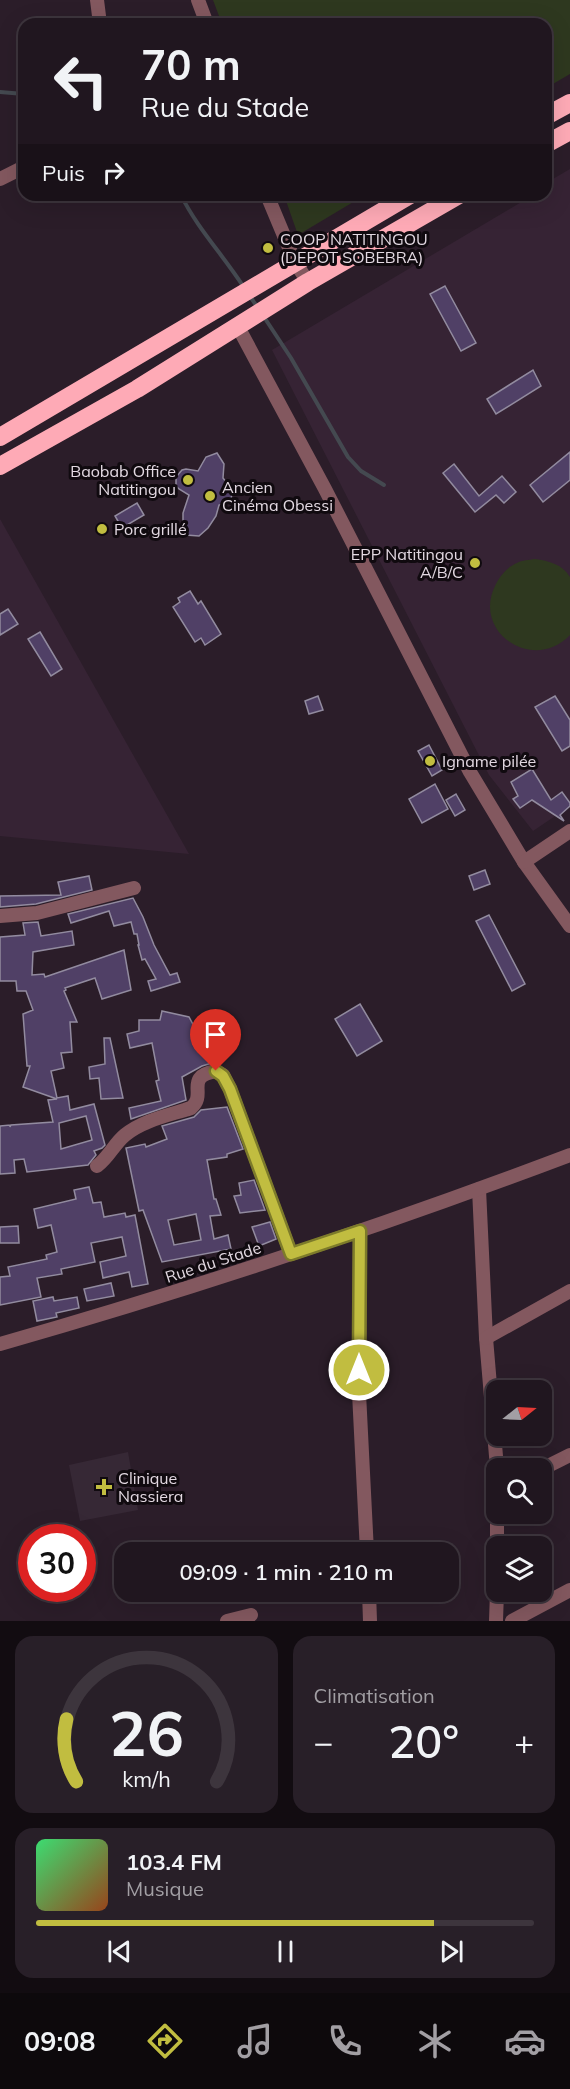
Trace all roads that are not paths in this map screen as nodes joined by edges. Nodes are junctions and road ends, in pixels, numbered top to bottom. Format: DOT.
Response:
graph roads {
  1 [pos="97,0"];
  2 [pos="198,0"];
  3 [pos="99,18"];
  4 [pos="205,18"];
  5 [pos="570,103"];
  6 [pos="552,113"];
  7 [pos="570,131"];
  8 [pos="552,141"];
  9 [pos="18,170"];
  10 [pos="0,179"];
  11 [pos="270,201"];
  12 [pos="400,201"];
  13 [pos="449,201"];
  14 [pos="295,262"];
  15 [pos="308,282"];
  16 [pos="253,317"];
  17 [pos="124,366"];
  18 [pos="137,389"];
  19 [pos="0,437"];
  20 [pos="0,466"];
  21 [pos="570,831"];
  22 [pos="524,862"];
  23 [pos="134,888"];
  24 [pos="0,916"];
  25 [pos="570,926"];
  26 [pos="570,1155"];
  27 [pos="97,1166"];
  28 [pos="479,1189"];
  29 [pos="360,1231"];
  30 [pos="291,1254"];
  31 [pos="570,1291"];
  32 [pos="486,1338"];
  33 [pos="0,1344"];
  34 [pos="570,1455"];
  35 [pos="496,1458"];
  36 [pos="552,1464"];
  37 [pos="366,1542"];
  38 [pos="570,1590"];
  39 [pos="369,1602"];
  40 [pos="497,1602"];
  41 [pos="251,1615"];
  42 [pos="227,1621"];
  43 [pos="370,1621"];
  44 [pos="496,1621"];
  45 [pos="512,1621"];
  1 -- 3 [label="street"];
  2 -- 4 [label="street"];
  5 -- 6 [label="highway"];
  7 -- 8 [label="highway"];
  9 -- 10 [label="street"];
  11 -- 14 [label="street"];
  12 -- 14 [label="highway"];
  13 -- 15 [label="highway"];
  14 -- 15 [label="street"];
  14 -- 17 [label="highway"];
  15 -- 16 [label="highway"];
  16 -- 18 [label="highway"];
  16 -- 22 [label="street"];
  17 -- 18 [label="highway"];
  17 -- 19 [label="highway"];
  18 -- 20 [label="highway"];
  21 -- 22 [label="street"];
  22 -- 25 [label="street"];
  23 -- 24 [label="street"];
  26 -- 28 [label="street, Rue du Stade"];
  27 -- 30 [label="street"];
  28 -- 29 [label="street, Rue du Stade"];
  28 -- 32 [label="street"];
  29 -- 30 [label="street, Rue du Stade"];
  29 -- 37 [label="street"];
  30 -- 33 [label="street, Rue du Stade"];
  31 -- 32 [label="street"];
  32 -- 35 [label="street"];
  34 -- 36 [label="street"];
  38 -- 45 [label="street"];
  39 -- 43 [label="street"];
  40 -- 44 [label="street"];
  41 -- 42 [label="street"];
}
